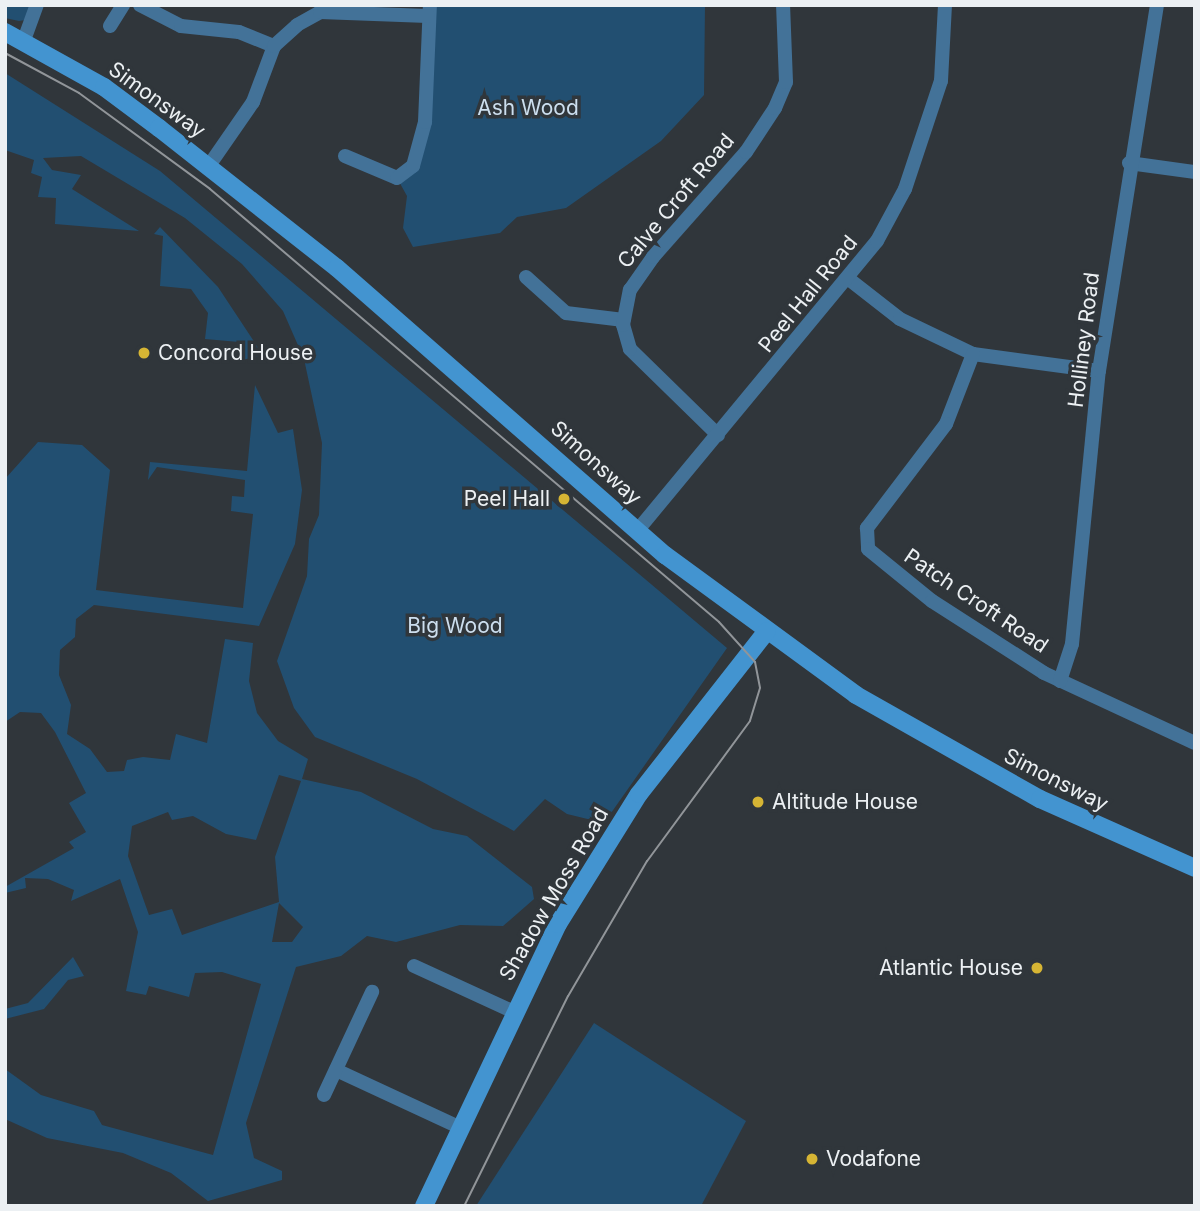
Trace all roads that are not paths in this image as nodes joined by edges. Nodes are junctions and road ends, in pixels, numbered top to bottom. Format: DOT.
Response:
graph roads {
  1 [pos="37,5"];
  2 [pos="123,5"];
  3 [pos="140,5"];
  4 [pos="783,5"];
  5 [pos="945,5"];
  6 [pos="1157,5"];
  7 [pos="320,9"];
  8 [pos="429,10"];
  9 [pos="110,26"];
  10 [pos="5,32"];
  11 [pos="24,40"];
  12 [pos="274,46"];
  13 [pos="345,156"];
  14 [pos="1129,163"];
  15 [pos="208,167"];
  16 [pos="1195,172"];
  17 [pos="526,277"];
  18 [pos="850,280"];
  19 [pos="624,320"];
  20 [pos="973,354"];
  21 [pos="1099,371"];
  22 [pos="718,435"];
  23 [pos="637,531"];
  24 [pos="767,631"];
  25 [pos="1060,681"];
  26 [pos="1195,743"];
  27 [pos="1195,868"];
  28 [pos="414,966"];
  29 [pos="372,992"];
  30 [pos="514,1012"];
  31 [pos="336,1070"];
  32 [pos="324,1095"];
  33 [pos="459,1127"];
  34 [pos="424,1206"];
  1 -- 11 [label="street"];
  2 -- 9 [label="street"];
  3 -- 12 [label="street"];
  4 -- 19 [label="street, Calve Croft Road"];
  5 -- 18 [label="street, Peel Hall Road"];
  6 -- 14 [label="street, Holliney Road"];
  7 -- 8 [label="street"];
  7 -- 12 [label="street"];
  8 -- 13 [label="street"];
  10 -- 11 [label="street, Simonsway"];
  11 -- 15 [label="street, Simonsway"];
  12 -- 15 [label="street"];
  14 -- 16 [label="street"];
  14 -- 21 [label="street, Holliney Road"];
  15 -- 23 [label="street, Simonsway"];
  17 -- 19 [label="street"];
  18 -- 20 [label="street"];
  18 -- 22 [label="street, Peel Hall Road"];
  19 -- 22 [label="street"];
  20 -- 21 [label="street"];
  20 -- 25 [label="street, Patch Croft Road"];
  21 -- 25 [label="street, Holliney Road"];
  22 -- 23 [label="street, Peel Hall Road"];
  23 -- 24 [label="street, Simonsway"];
  24 -- 27 [label="street, Simonsway"];
  24 -- 30 [label="street, Shadow Moss Road"];
  25 -- 26 [label="street, Patch Croft Road"];
  28 -- 30 [label="street"];
  29 -- 31 [label="street"];
  30 -- 33 [label="street, Shadow Moss Road"];
  31 -- 32 [label="street"];
  31 -- 33 [label="street"];
  33 -- 34 [label="street, Shadow Moss Road"];
}
